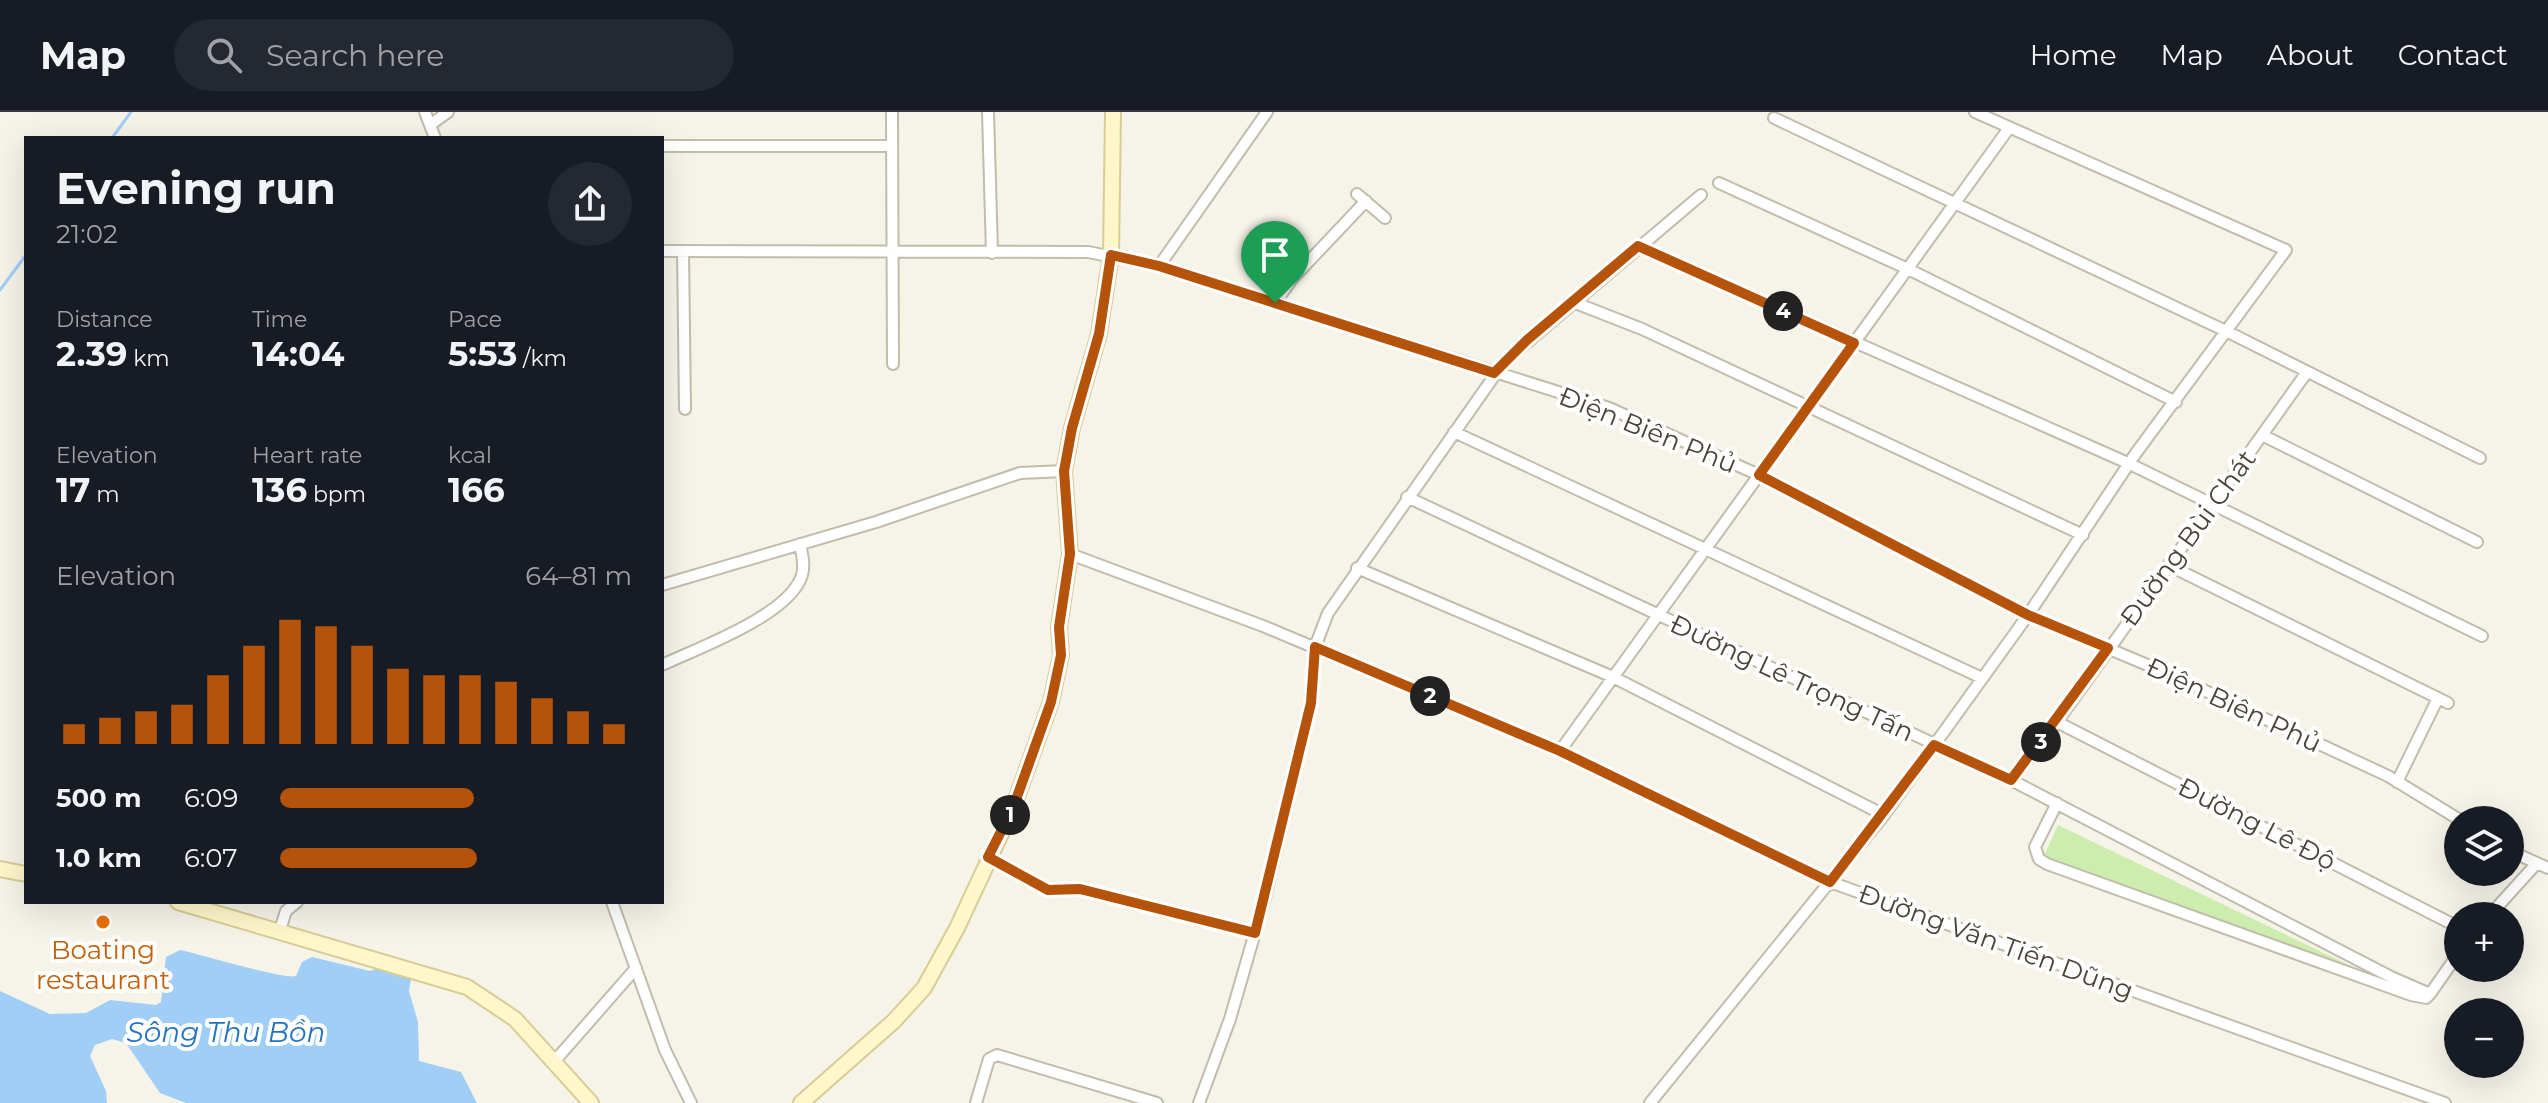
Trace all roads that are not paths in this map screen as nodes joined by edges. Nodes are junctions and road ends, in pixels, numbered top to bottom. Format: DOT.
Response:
graph roads {
  1 [pos="425,112"];
  2 [pos="448,112"];
  3 [pos="892,112"];
  4 [pos="988,112"];
  5 [pos="1113,112"];
  6 [pos="1267,112"];
  7 [pos="1975,112"];
  8 [pos="1774,118"];
  9 [pos="430,125"];
  10 [pos="2009,128"];
  11 [pos="434,136"];
  12 [pos="664,146"];
  13 [pos="891,146"];
  14 [pos="1719,183"];
  15 [pos="1357,194"];
  16 [pos="1701,195"];
  17 [pos="1366,201"];
  18 [pos="1955,203"];
  19 [pos="1385,218"];
  20 [pos="1638,246"];
  21 [pos="664,251"];
  22 [pos="683,251"];
  23 [pos="893,252"];
  24 [pos="992,253"];
  25 [pos="1111,255"];
  26 [pos="1159,266"];
  27 [pos="1908,269"];
  28 [pos="1573,302"];
  29 [pos="1275,303"];
  30 [pos="2228,332"];
  31 [pos="1854,343"];
  32 [pos="893,364"];
  33 [pos="2307,372"];
  34 [pos="1494,373"];
  35 [pos="2176,402"];
  36 [pos="685,409"];
  37 [pos="1807,409"];
  38 [pos="1454,432"];
  39 [pos="2262,435"];
  40 [pos="2480,458"];
  41 [pos="2130,464"];
  42 [pos="1064,471"];
  43 [pos="1759,475"];
  44 [pos="1407,497"];
  45 [pos="2212,504"];
  46 [pos="2083,535"];
  47 [pos="2477,542"];
  48 [pos="800,544"];
  49 [pos="1705,550"];
  50 [pos="1070,554"];
  51 [pos="2168,565"];
  52 [pos="1357,568"];
  53 [pos="664,584"];
  54 [pos="1659,614"];
  55 [pos="2028,615"];
  56 [pos="2482,636"];
  57 [pos="1315,647"];
  58 [pos="2108,648"];
  59 [pos="664,664"];
  60 [pos="1613,677"];
  61 [pos="1982,678"];
  62 [pos="2057,722"];
  63 [pos="1934,745"];
  64 [pos="1560,751"];
  65 [pos="2011,780"];
  66 [pos="2397,782"];
  67 [pos="2057,803"];
  68 [pos="2444,810"];
  69 [pos="1884,815"];
  70 [pos="988,857"];
  71 [pos="2524,857"];
  72 [pos="2537,863"];
  73 [pos="2548,868"];
  74 [pos="0,869"];
  75 [pos="24,874"];
  76 [pos="1830,882"];
  77 [pos="2502,902"];
  78 [pos="185,904"];
  79 [pos="295,904"];
  80 [pos="613,904"];
  81 [pos="2444,920"];
  82 [pos="280,930"];
  83 [pos="1255,933"];
  84 [pos="636,968"];
  85 [pos="2444,974"];
  86 [pos="2430,994"];
  87 [pos="553,1063"];
  88 [pos="1149,1102"];
  89 [pos="591,1103"];
  90 [pos="691,1103"];
  91 [pos="801,1103"];
  92 [pos="976,1103"];
  93 [pos="1199,1103"];
  94 [pos="1650,1103"];
  95 [pos="2445,1103"];
  1 -- 9 [label="street"];
  2 -- 9 [label="street"];
  3 -- 13 [label="street"];
  4 -- 24 [label="street"];
  5 -- 25 [label="main road"];
  6 -- 26 [label="street"];
  7 -- 10 [label="street"];
  8 -- 18 [label="street"];
  9 -- 11 [label="street"];
  10 -- 18 [label="street"];
  10 -- 30 [label="street"];
  12 -- 13 [label="street"];
  13 -- 23 [label="street"];
  14 -- 27 [label="street"];
  15 -- 17 [label="street"];
  16 -- 20 [label="street"];
  17 -- 19 [label="street"];
  17 -- 29 [label="street"];
  18 -- 27 [label="street"];
  18 -- 30 [label="street"];
  20 -- 28 [label="street"];
  20 -- 31 [label="street"];
  21 -- 22 [label="street, Điện Biên Phủ"];
  22 -- 23 [label="street, Điện Biên Phủ"];
  22 -- 36 [label="street"];
  23 -- 24 [label="street, Điện Biên Phủ"];
  23 -- 32 [label="street"];
  24 -- 25 [label="street, Điện Biên Phủ"];
  25 -- 26 [label="street, Điện Biên Phủ"];
  25 -- 42 [label="main road"];
  26 -- 29 [label="street, Điện Biên Phủ"];
  27 -- 31 [label="street"];
  27 -- 35 [label="street"];
  28 -- 34 [label="street"];
  28 -- 37 [label="street"];
  29 -- 34 [label="street, Điện Biên Phủ"];
  30 -- 33 [label="street"];
  30 -- 35 [label="street"];
  31 -- 37 [label="street"];
  31 -- 41 [label="street"];
  33 -- 39 [label="street, Đường Bùi Chát"];
  33 -- 40 [label="street"];
  34 -- 38 [label="street"];
  34 -- 43 [label="street, Điện Biên Phủ"];
  35 -- 41 [label="street"];
  37 -- 43 [label="street"];
  37 -- 46 [label="street"];
  38 -- 44 [label="street"];
  38 -- 49 [label="street"];
  39 -- 45 [label="street, Đường Bùi Chát"];
  39 -- 47 [label="street"];
  41 -- 45 [label="street"];
  41 -- 46 [label="street"];
  42 -- 48 [label="street"];
  42 -- 50 [label="main road"];
  43 -- 49 [label="street"];
  43 -- 55 [label="street, Điện Biên Phủ"];
  44 -- 52 [label="street"];
  44 -- 54 [label="street, Đường Lê Trọng Tấn"];
  45 -- 51 [label="street, Đường Bùi Chát"];
  45 -- 56 [label="street"];
  46 -- 55 [label="street"];
  48 -- 53 [label="street"];
  48 -- 59 [label="street"];
  49 -- 54 [label="street"];
  49 -- 61 [label="street"];
  50 -- 57 [label="street, Đường Văn Tiến Dũng"];
  50 -- 70 [label="main road"];
  51 -- 58 [label="street, Đường Bùi Chát"];
  51 -- 66 [label="street"];
  52 -- 57 [label="street"];
  52 -- 60 [label="street"];
  54 -- 60 [label="street"];
  54 -- 63 [label="street, Đường Lê Trọng Tấn"];
  55 -- 58 [label="street, Điện Biên Phủ"];
  55 -- 61 [label="street"];
  57 -- 64 [label="street, Đường Văn Tiến Dũng"];
  57 -- 83 [label="street"];
  58 -- 62 [label="street, Đường Bùi Chát"];
  58 -- 66 [label="street, Điện Biên Phủ"];
  60 -- 64 [label="street"];
  60 -- 69 [label="street"];
  61 -- 63 [label="street"];
  62 -- 65 [label="street, Đường Bùi Chát"];
  62 -- 81 [label="street, Đường Lê Độ"];
  63 -- 65 [label="street, Đường Lê Trọng Tấn"];
  63 -- 69 [label="street"];
  64 -- 76 [label="street, Đường Văn Tiến Dũng"];
  65 -- 67 [label="street, Đường Lê Trọng Tấn"];
  66 -- 68 [label="street, Điện Biên Phủ"];
  67 -- 86 [label="street, Đường Lê Trọng Tấn"];
  67 -- 86 [label="street"];
  69 -- 76 [label="street"];
  70 -- 83 [label="street"];
  70 -- 91 [label="main road"];
  71 -- 72 [label="street"];
  72 -- 73 [label="street"];
  72 -- 77 [label="street"];
  74 -- 75 [label="main road"];
  76 -- 94 [label="street"];
  76 -- 95 [label="street, Đường Văn Tiến Dũng"];
  78 -- 82 [label="main road"];
  79 -- 82 [label="street"];
  80 -- 84 [label="street"];
  82 -- 87 [label="main road"];
  83 -- 93 [label="street"];
  84 -- 87 [label="street"];
  84 -- 90 [label="street"];
  85 -- 86 [label="street"];
  87 -- 89 [label="main road"];
  88 -- 92 [label="street"];
}
